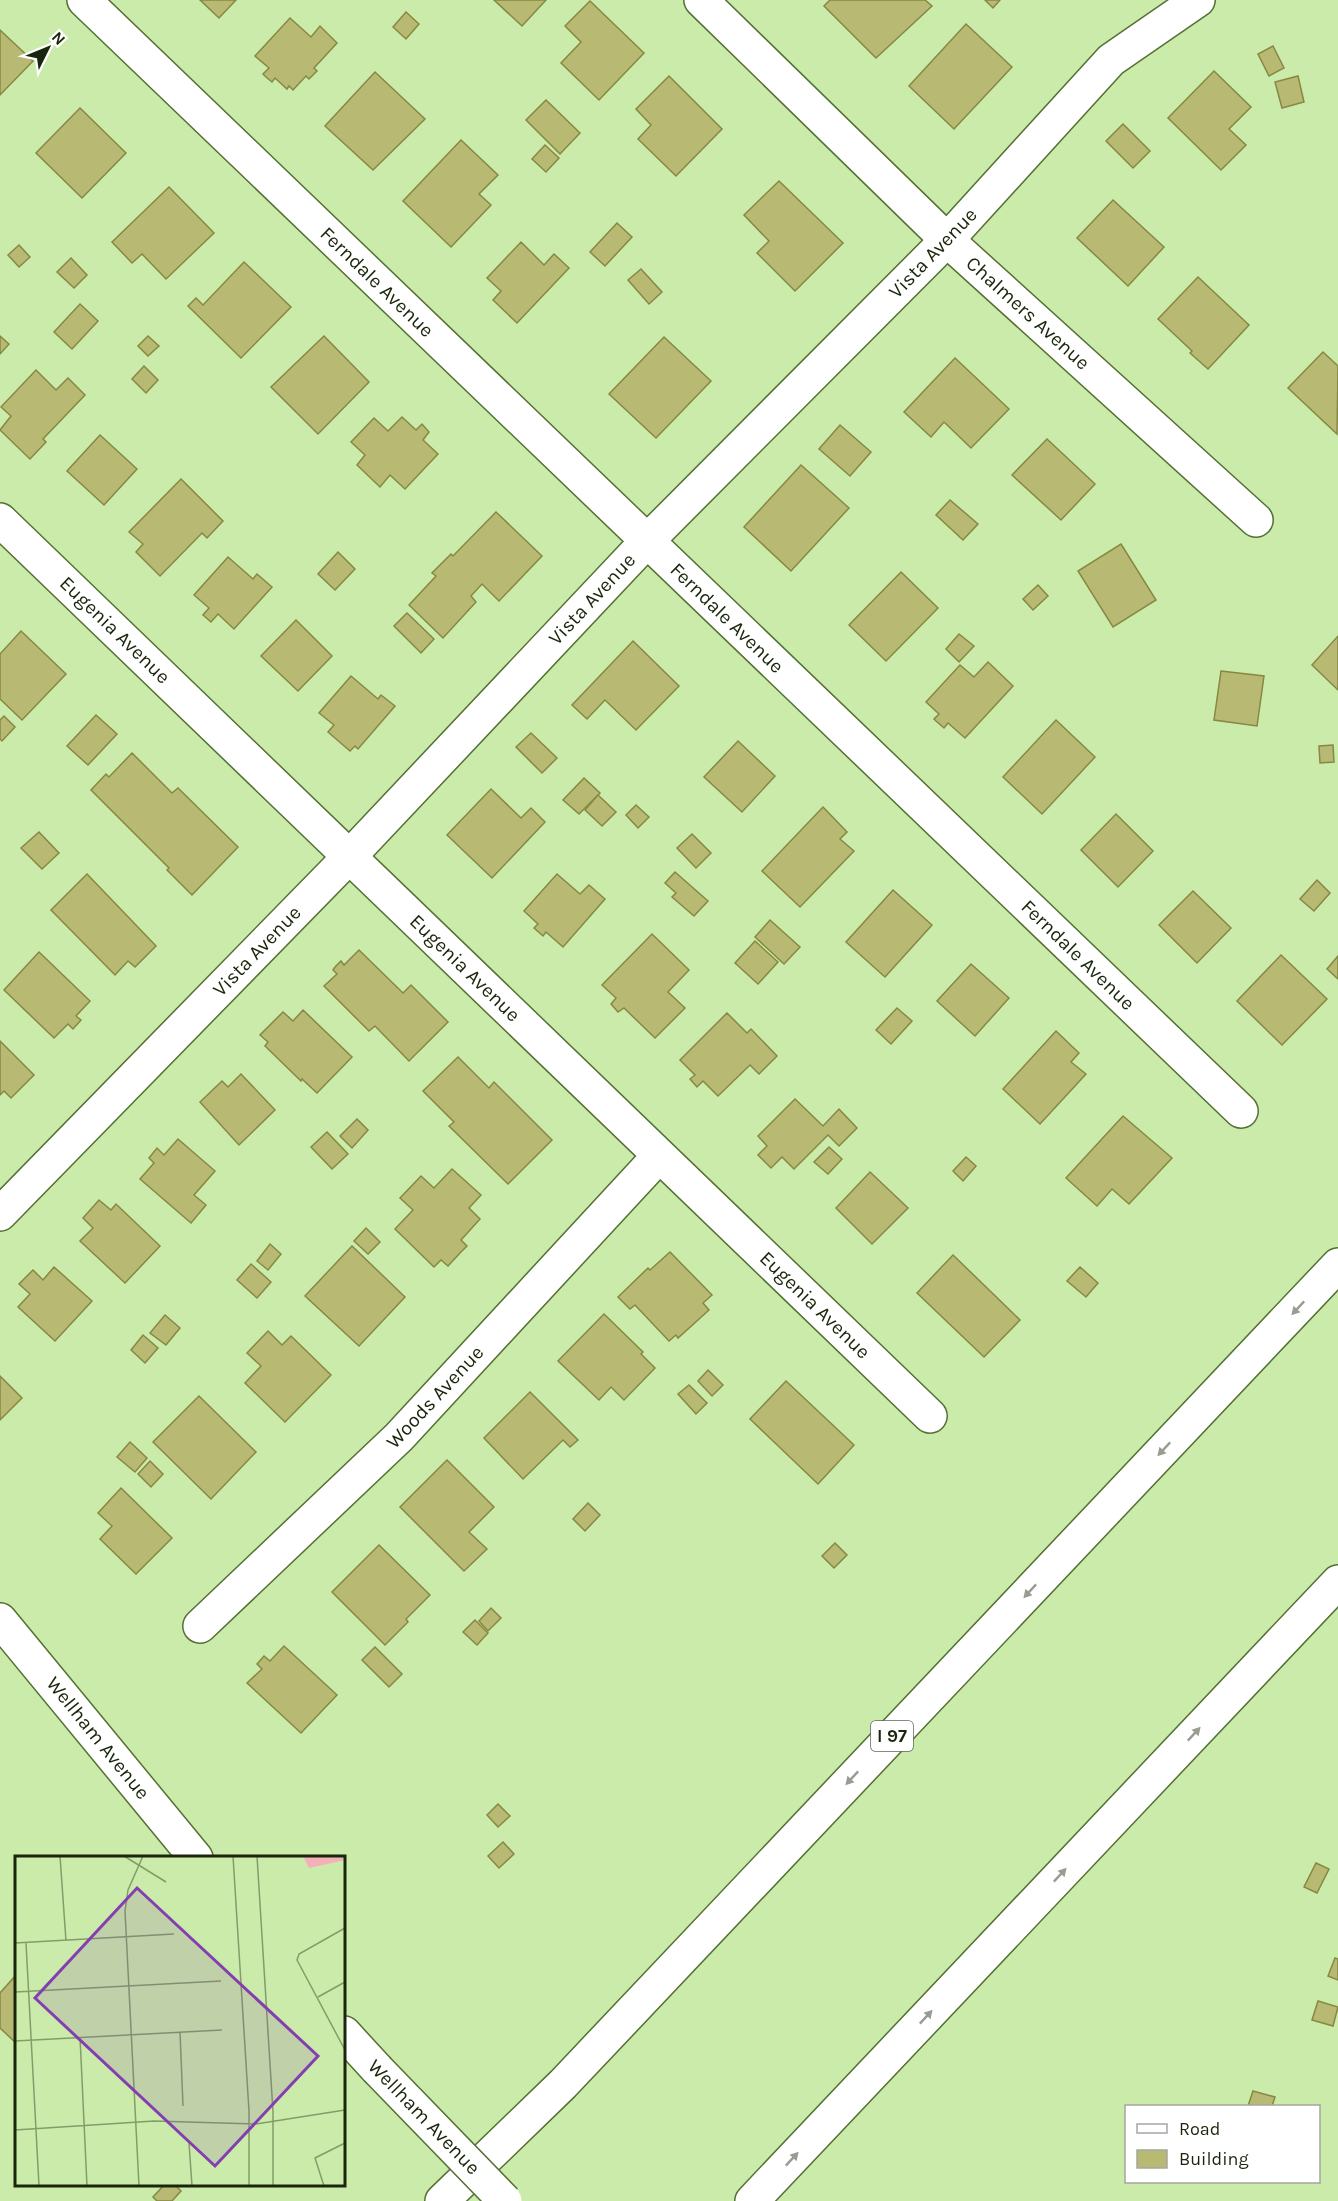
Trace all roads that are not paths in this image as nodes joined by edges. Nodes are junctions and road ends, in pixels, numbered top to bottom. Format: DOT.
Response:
graph roads {
  1 [pos="84,0"];
  2 [pos="701,0"];
  3 [pos="1198,0"];
  4 [pos="947,240"];
  5 [pos="1256,520"];
  6 [pos="6,536"];
  7 [pos="647,541"];
  8 [pos="349,857"];
  9 [pos="1241,1111"];
  10 [pos="659,1156"];
  11 [pos="0,1214"];
  12 [pos="1338,1265"];
  13 [pos="930,1416"];
  14 [pos="1338,1582"];
  15 [pos="0,1620"];
  16 [pos="200,1626"];
  17 [pos="195,1856"];
  18 [pos="345,2034"];
  19 [pos="442,2201"];
  20 [pos="505,2201"];
  21 [pos="752,2201"];
  1 -- 7 [label="main road, Ferndale Avenue"];
  2 -- 4 [label="main road, Chalmers Avenue"];
  3 -- 4 [label="main road, Vista Avenue"];
  4 -- 5 [label="main road, Chalmers Avenue"];
  4 -- 7 [label="main road, Vista Avenue"];
  6 -- 8 [label="main road, Eugenia Avenue"];
  7 -- 8 [label="main road, Vista Avenue"];
  7 -- 9 [label="main road, Ferndale Avenue"];
  8 -- 10 [label="main road, Eugenia Avenue"];
  8 -- 11 [label="main road, Vista Avenue"];
  10 -- 13 [label="main road, Eugenia Avenue"];
  10 -- 16 [label="main road, Woods Avenue"];
  12 -- 19 [label="main road, I 97, one-way"];
  21 -- 14 [label="main road, one-way"];
  15 -- 17 [label="main road, Wellham Avenue"];
  18 -- 20 [label="main road, Wellham Avenue, bridge"];
}
